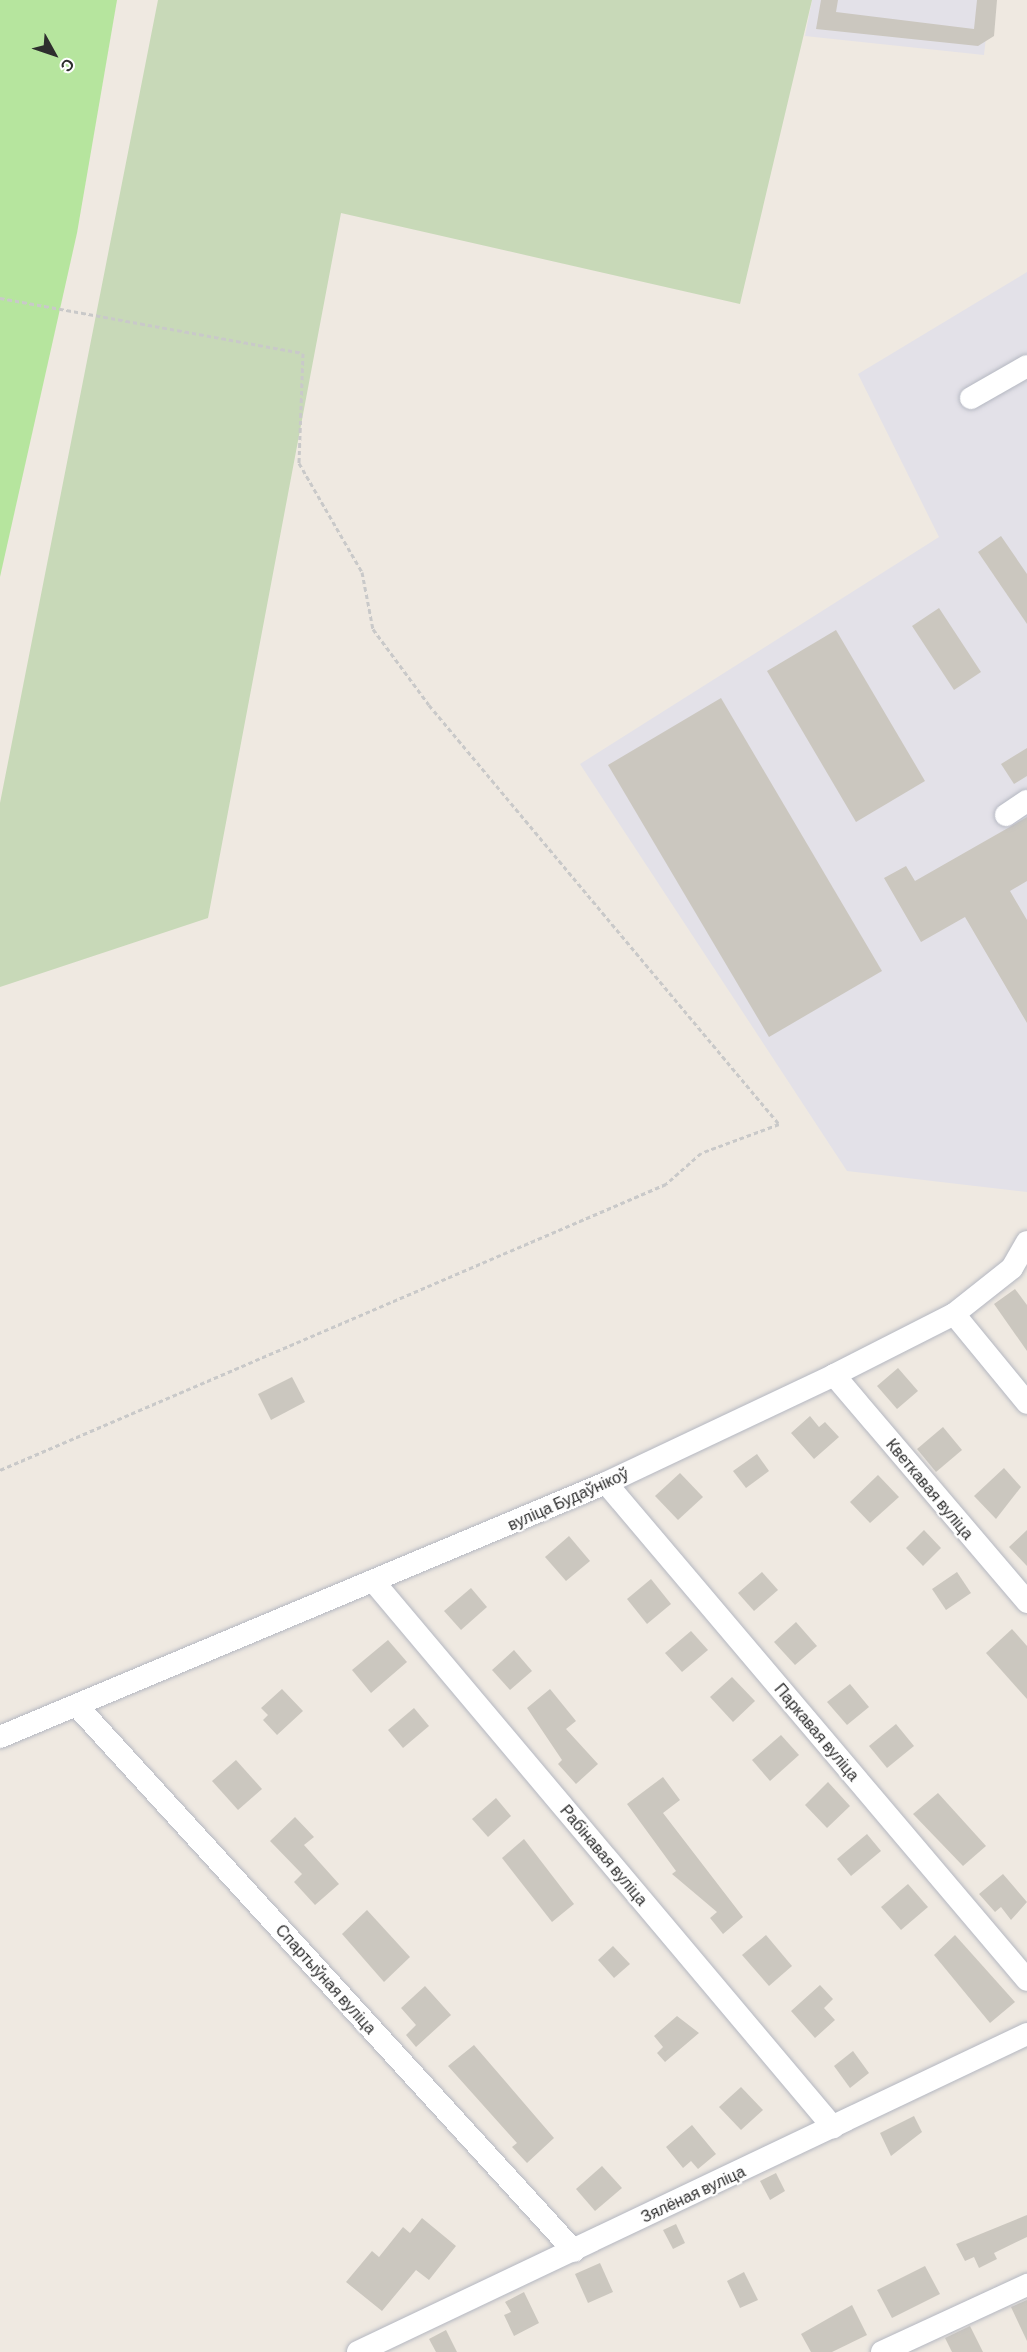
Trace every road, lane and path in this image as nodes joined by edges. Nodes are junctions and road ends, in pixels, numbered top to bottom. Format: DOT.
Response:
graph roads {
  1 [pos="0,298"];
  2 [pos="1027,366"];
  3 [pos="971,398"];
  4 [pos="1027,801"];
  5 [pos="1006,815"];
  6 [pos="1027,1242"];
  7 [pos="954,1314"];
  8 [pos="834,1375"];
  9 [pos="1027,1402"];
  10 [pos="0,1470"];
  11 [pos="606,1483"];
  12 [pos="375,1582"];
  13 [pos="1027,1602"];
  14 [pos="78,1707"];
  15 [pos="0,1737"];
  16 [pos="1027,1980"];
  17 [pos="1027,2034"];
  18 [pos="833,2127"];
  19 [pos="574,2251"];
  20 [pos="1027,2285"];
  21 [pos="358,2352"];
  22 [pos="882,2352"];
  1 -- 10 [label="path"];
  2 -- 3 [label="street"];
  4 -- 5 [label="street"];
  6 -- 7 [label="street, вуліца Будаўнікоў"];
  7 -- 8 [label="street, вуліца Будаўнікоў"];
  7 -- 9 [label="street"];
  8 -- 11 [label="street, вуліца Будаўнікоў"];
  8 -- 13 [label="street, Кветкавая вуліца"];
  11 -- 12 [label="street, вуліца Будаўнікоў"];
  11 -- 16 [label="street, Паркавая вуліца"];
  12 -- 14 [label="street, вуліца Будаўнікоў"];
  12 -- 18 [label="street, Рабінавая вуліца"];
  14 -- 15 [label="street, вуліца Будаўнікоў"];
  14 -- 19 [label="street, Спартыўная вуліца"];
  17 -- 18 [label="street, Зялёная вуліца"];
  18 -- 19 [label="street, Зялёная вуліца"];
  19 -- 21 [label="street, Зялёная вуліца"];
  20 -- 22 [label="street"];
}
